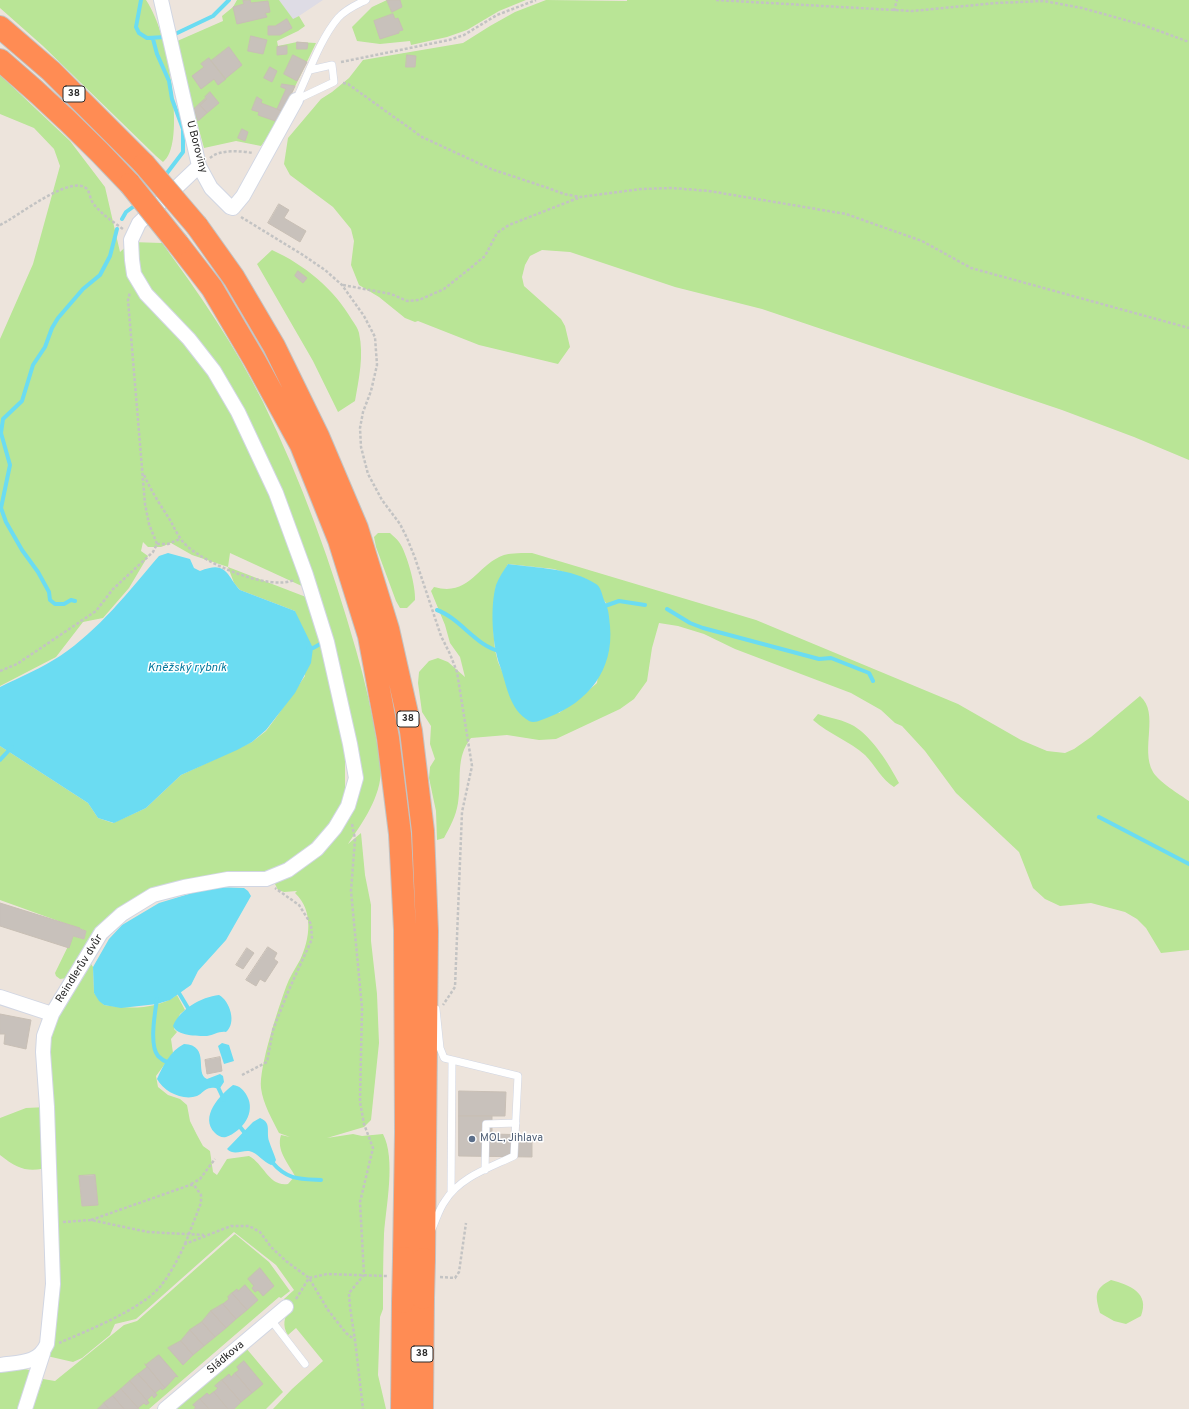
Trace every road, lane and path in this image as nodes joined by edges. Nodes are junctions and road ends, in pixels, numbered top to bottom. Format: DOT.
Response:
graph roads {
  1 [pos="160,0"];
  2 [pos="366,0"];
  3 [pos="536,0"];
  4 [pos="716,0"];
  5 [pos="897,0"];
  6 [pos="894,11"];
  7 [pos="0,27"];
  8 [pos="1189,42"];
  9 [pos="0,60"];
  10 [pos="332,65"];
  11 [pos="310,70"];
  12 [pos="334,82"];
  13 [pos="296,100"];
  14 [pos="268,154"];
  15 [pos="199,166"];
  16 [pos="580,197"];
  17 [pos="233,208"];
  18 [pos="0,225"];
  19 [pos="133,235"];
  20 [pos="134,274"];
  21 [pos="342,285"];
  22 [pos="1189,328"];
  23 [pos="143,474"];
  24 [pos="180,539"];
  25 [pos="157,544"];
  26 [pos="306,575"];
  27 [pos="0,671"];
  28 [pos="348,806"];
  29 [pos="266,879"];
  30 [pos="427,931"];
  31 [pos="0,997"];
  32 [pos="436,1013"];
  33 [pos="52,1014"];
  34 [pos="452,1061"];
  35 [pos="242,1075"];
  36 [pos="516,1123"];
  37 [pos="215,1159"];
  38 [pos="485,1170"];
  39 [pos="190,1185"];
  40 [pos="451,1192"];
  41 [pos="91,1220"];
  42 [pos="51,1222"];
  43 [pos="207,1235"];
  44 [pos="185,1244"];
  45 [pos="417,1255"];
  46 [pos="309,1278"];
  47 [pos="413,1300"];
  48 [pos="286,1307"];
  49 [pos="271,1320"];
  50 [pos="355,1340"];
  51 [pos="44,1351"];
  52 [pos="305,1364"];
  53 [pos="0,1366"];
  54 [pos="25,1409"];
  55 [pos="165,1409"];
  56 [pos="364,1409"];
  57 [pos="402,1409"];
  58 [pos="422,1409"];
  1 -- 15 [label="street, U Boroviny"];
  2 -- 11 [label="lane"];
  3 -- 10 [label="path"];
  4 -- 6 [label="path"];
  5 -- 6 [label="path"];
  6 -- 8 [label="path"];
  7 -- 30 [label="highway, 38, bridge"];
  9 -- 45 [label="highway, 38, bridge"];
  10 -- 11 [label="lane"];
  10 -- 12 [label="lane"];
  11 -- 13 [label="lane"];
  12 -- 13 [label="lane"];
  12 -- 16 [label="path"];
  13 -- 14 [label="street"];
  14 -- 15 [label="path"];
  14 -- 17 [label="street"];
  15 -- 17 [label="street, U Boroviny"];
  15 -- 19 [label="street"];
  16 -- 21 [label="path"];
  16 -- 22 [label="path"];
  17 -- 21 [label="path"];
  18 -- 19 [label="path"];
  19 -- 20 [label="street"];
  20 -- 23 [label="path"];
  20 -- 26 [label="street"];
  21 -- 32 [label="path"];
  23 -- 24 [label="path"];
  23 -- 25 [label="path"];
  24 -- 25 [label="path"];
  24 -- 26 [label="path"];
  25 -- 27 [label="path"];
  26 -- 28 [label="street"];
  28 -- 29 [label="street"];
  28 -- 50 [label="path"];
  29 -- 33 [label="street, Reindlerův dvůr"];
  29 -- 35 [label="path"];
  30 -- 32 [label="lane"];
  30 -- 45 [label="highway, 38"];
  31 -- 33 [label="street"];
  32 -- 34 [label="lane"];
  33 -- 42 [label="street, Reindlerův dvůr"];
  34 -- 36 [label="lane"];
  34 -- 40 [label="lane"];
  36 -- 38 [label="lane"];
  36 -- 38 [label="lane"];
  37 -- 39 [label="path"];
  38 -- 40 [label="lane"];
  39 -- 41 [label="path"];
  39 -- 44 [label="path"];
  40 -- 45 [label="lane"];
  41 -- 42 [label="path"];
  41 -- 43 [label="path"];
  42 -- 51 [label="street, Reindlerův dvůr"];
  43 -- 44 [label="path"];
  43 -- 46 [label="path"];
  44 -- 51 [label="path"];
  45 -- 47 [label="highway, 38, bridge"];
  46 -- 48 [label="path"];
  46 -- 50 [label="path"];
  47 -- 57 [label="highway, 38"];
  47 -- 58 [label="highway, 38"];
  48 -- 49 [label="street, Sládkova"];
  49 -- 52 [label="lane"];
  49 -- 55 [label="street, Sládkova"];
  50 -- 56 [label="path"];
  51 -- 53 [label="street"];
  51 -- 54 [label="street, Reindlerův dvůr"];
}
